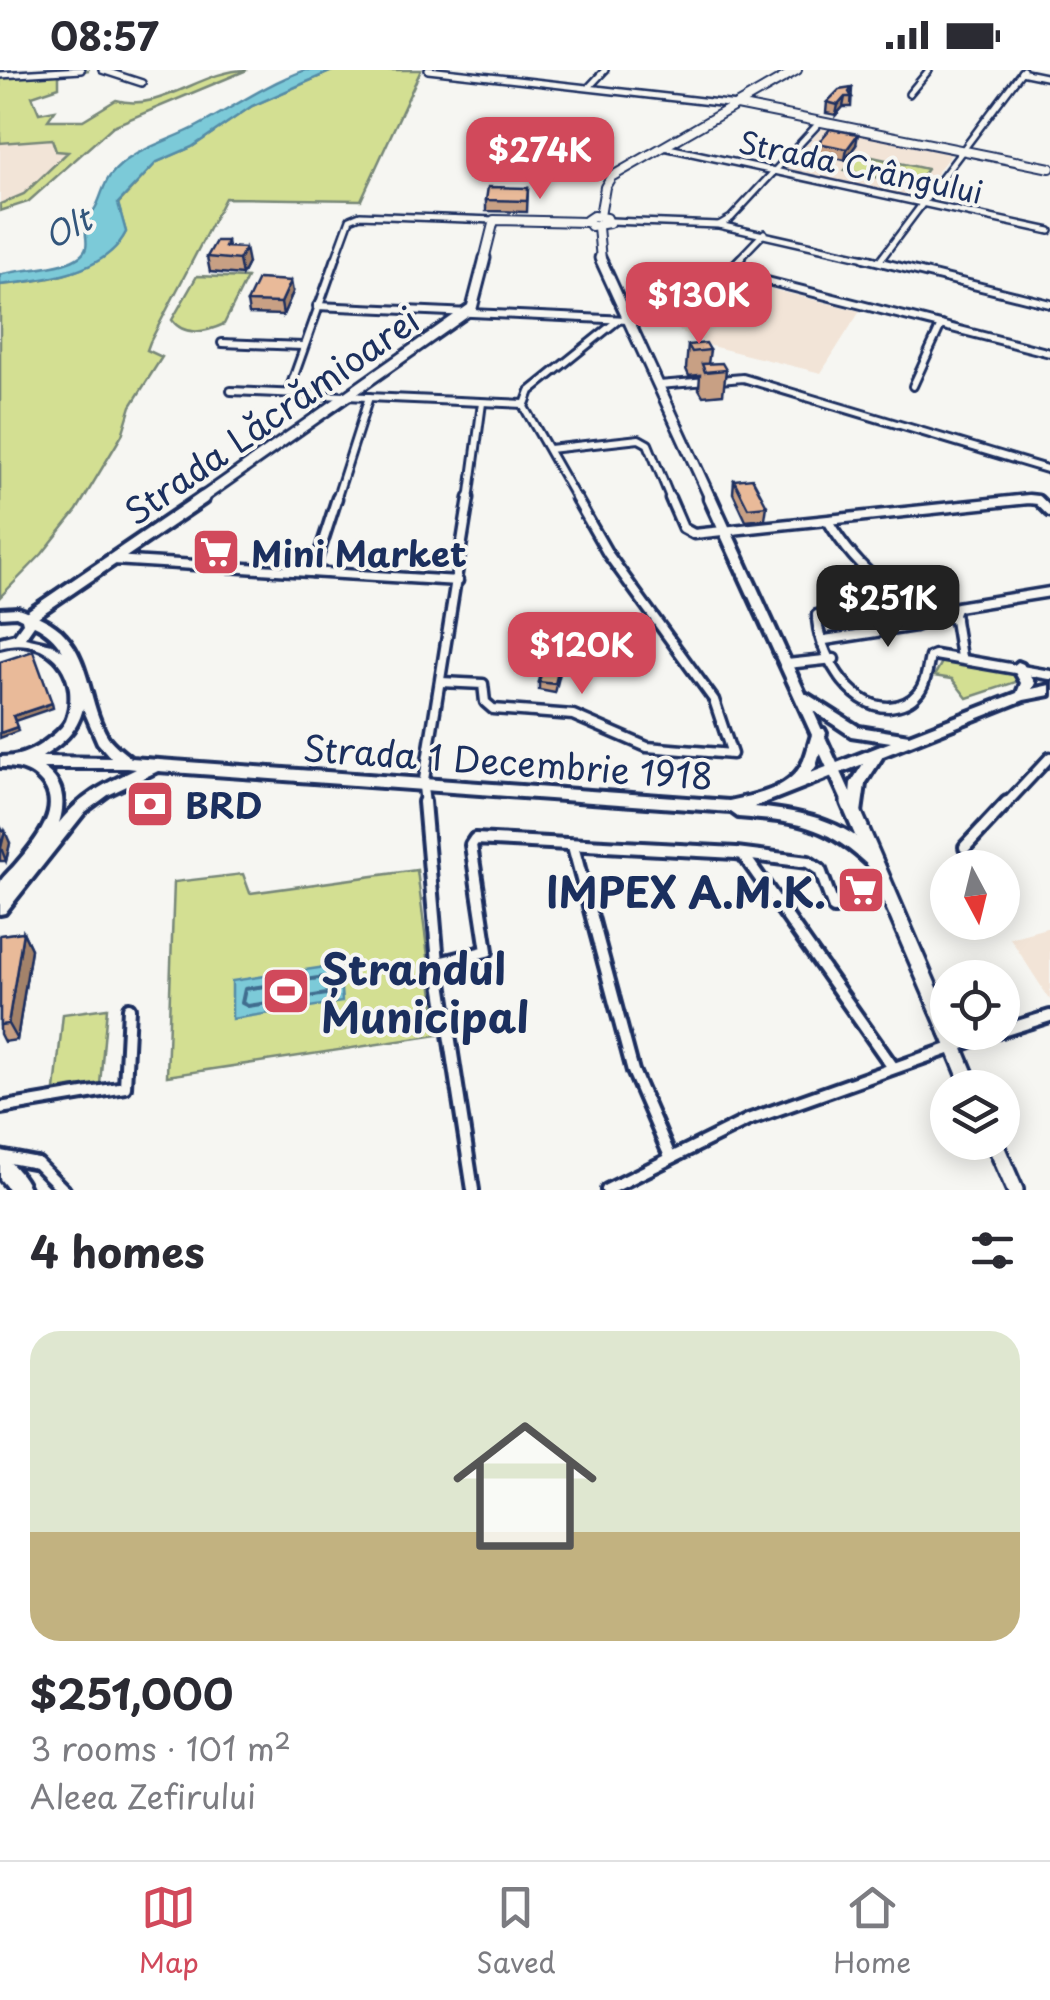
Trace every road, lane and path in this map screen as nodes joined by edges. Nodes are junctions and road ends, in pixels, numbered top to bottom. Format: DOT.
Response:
graph roads {
  1 [pos="80,70"];
  2 [pos="102,70"];
  3 [pos="428,70"];
  4 [pos="605,70"];
  5 [pos="797,70"];
  6 [pos="929,70"];
  7 [pos="1022,71"];
  8 [pos="447,72"];
  9 [pos="0,75"];
  10 [pos="1050,78"];
  11 [pos="142,83"];
  12 [pos="590,86"];
  13 [pos="909,94"];
  14 [pos="736,104"];
  15 [pos="820,122"];
  16 [pos="662,146"];
  17 [pos="962,151"];
  18 [pos="1050,168"];
  19 [pos="776,169"];
  20 [pos="921,201"];
  21 [pos="730,218"];
  22 [pos="494,220"];
  23 [pos="599,221"];
  24 [pos="610,221"];
  25 [pos="719,225"];
  26 [pos="731,227"];
  27 [pos="1050,230"];
  28 [pos="764,233"];
  29 [pos="881,259"];
  30 [pos="1050,304"];
  31 [pos="317,306"];
  32 [pos="464,313"];
  33 [pos="622,320"];
  34 [pos="941,325"];
  35 [pos="222,343"];
  36 [pos="303,346"];
  37 [pos="1050,356"];
  38 [pos="659,385"];
  39 [pos="912,386"];
  40 [pos="231,391"];
  41 [pos="288,393"];
  42 [pos="344,396"];
  43 [pos="369,397"];
  44 [pos="482,403"];
  45 [pos="524,404"];
  46 [pos="549,449"];
  47 [pos="1050,470"];
  48 [pos="1050,512"];
  49 [pos="828,520"];
  50 [pos="728,532"];
  51 [pos="113,560"];
  52 [pos="312,572"];
  53 [pos="458,581"];
  54 [pos="1050,592"];
  55 [pos="908,604"];
  56 [pos="0,613"];
  57 [pos="942,617"];
  58 [pos="28,618"];
  59 [pos="954,619"];
  60 [pos="825,640"];
  61 [pos="4,643"];
  62 [pos="960,657"];
  63 [pos="834,659"];
  64 [pos="787,664"];
  65 [pos="1018,667"];
  66 [pos="1050,675"];
  67 [pos="441,682"];
  68 [pos="1050,690"];
  69 [pos="1022,696"];
  70 [pos="802,697"];
  71 [pos="819,734"];
  72 [pos="912,738"];
  73 [pos="883,751"];
  74 [pos="1050,756"];
  75 [pos="0,762"];
  76 [pos="24,762"];
  77 [pos="128,764"];
  78 [pos="156,766"];
  79 [pos="836,770"];
  80 [pos="423,786"];
  81 [pos="788,789"];
  82 [pos="706,808"];
  83 [pos="856,816"];
  84 [pos="573,846"];
  85 [pos="965,847"];
  86 [pos="747,859"];
  87 [pos="877,865"];
  88 [pos="0,892"];
  89 [pos="0,908"];
  90 [pos="834,908"];
  91 [pos="438,963"];
  92 [pos="930,990"];
  93 [pos="130,1008"];
  94 [pos="1050,1016"];
  95 [pos="1020,1026"];
  96 [pos="930,1047"];
  97 [pos="892,1066"];
  98 [pos="0,1108"];
  99 [pos="669,1154"];
  100 [pos="0,1156"];
  101 [pos="1002,1160"];
  102 [pos="0,1164"];
  103 [pos="21,1190"];
  104 [pos="64,1190"];
  105 [pos="473,1190"];
  106 [pos="607,1190"];
  107 [pos="1014,1190"];
  1 -- 9 [label="street"];
  2 -- 11 [label="street"];
  3 -- 8 [label="street"];
  4 -- 12 [label="street"];
  5 -- 14 [label="main road"];
  6 -- 13 [label="street"];
  7 -- 10 [label="street"];
  7 -- 17 [label="street"];
  8 -- 12 [label="street"];
  12 -- 14 [label="street"];
  14 -- 15 [label="main road"];
  14 -- 16 [label="main road"];
  15 -- 17 [label="main road"];
  15 -- 19 [label="street"];
  16 -- 19 [label="street, Strada Crângului"];
  16 -- 23 [label="main road"];
  17 -- 18 [label="main road"];
  17 -- 20 [label="street"];
  19 -- 20 [label="street, Strada Crângului"];
  19 -- 21 [label="street"];
  20 -- 27 [label="street, Strada Crângului"];
  20 -- 29 [label="street"];
  21 -- 25 [label="street"];
  21 -- 26 [label="street"];
  22 -- 23 [label="main road"];
  22 -- 31 [label="street"];
  22 -- 32 [label="main road, Strada Lăcrămioarei"];
  23 -- 24 [label="main road"];
  23 -- 33 [label="main road"];
  24 -- 25 [label="street"];
  25 -- 26 [label="street"];
  26 -- 28 [label="street"];
  28 -- 29 [label="street"];
  28 -- 34 [label="street"];
  29 -- 30 [label="street"];
  31 -- 32 [label="street"];
  31 -- 36 [label="street"];
  32 -- 33 [label="street"];
  32 -- 42 [label="main road, Strada Lăcrămioarei"];
  33 -- 38 [label="main road"];
  33 -- 45 [label="street"];
  34 -- 37 [label="street"];
  34 -- 39 [label="street"];
  35 -- 36 [label="street"];
  36 -- 41 [label="street"];
  38 -- 47 [label="street"];
  38 -- 50 [label="main road"];
  40 -- 41 [label="street"];
  41 -- 42 [label="street"];
  42 -- 43 [label="street"];
  42 -- 51 [label="main road, Strada Lăcrămioarei"];
  43 -- 44 [label="street"];
  43 -- 52 [label="street"];
  44 -- 45 [label="street"];
  44 -- 53 [label="street"];
  45 -- 46 [label="street"];
  46 -- 50 [label="street"];
  46 -- 67 [label="street"];
  48 -- 49 [label="street"];
  49 -- 50 [label="street"];
  49 -- 55 [label="street"];
  50 -- 64 [label="main road"];
  51 -- 52 [label="street"];
  51 -- 58 [label="main road, Strada Lăcrămioarei"];
  52 -- 53 [label="street"];
  53 -- 67 [label="street"];
  54 -- 59 [label="street"];
  55 -- 57 [label="street"];
  55 -- 60 [label="street"];
  56 -- 58 [label="main road"];
  57 -- 59 [label="street"];
  57 -- 60 [label="street"];
  58 -- 61 [label="main road"];
  58 -- 77 [label="main road"];
  59 -- 62 [label="street"];
  60 -- 63 [label="street"];
  61 -- 76 [label="main road"];
  62 -- 63 [label="street"];
  62 -- 65 [label="street"];
  63 -- 64 [label="street"];
  64 -- 70 [label="main road"];
  65 -- 66 [label="street"];
  65 -- 69 [label="main road"];
  67 -- 80 [label="street"];
  68 -- 69 [label="main road, Strada 1 Decembrie 1918"];
  69 -- 72 [label="main road, Strada 1 Decembrie 1918"];
  70 -- 71 [label="main road"];
  70 -- 72 [label="main road"];
  71 -- 79 [label="main road"];
  71 -- 81 [label="main road"];
  72 -- 73 [label="main road, Strada 1 Decembrie 1918"];
  73 -- 79 [label="main road, Strada 1 Decembrie 1918"];
  73 -- 83 [label="main road"];
  74 -- 85 [label="street"];
  75 -- 76 [label="main road, Strada 1 Decembrie 1918"];
  76 -- 77 [label="main road, Strada 1 Decembrie 1918"];
  76 -- 88 [label="main road"];
  77 -- 78 [label="main road, Strada 1 Decembrie 1918"];
  78 -- 80 [label="main road, Strada 1 Decembrie 1918"];
  78 -- 89 [label="main road"];
  79 -- 81 [label="main road, Strada 1 Decembrie 1918"];
  79 -- 83 [label="main road"];
  80 -- 82 [label="main road, Strada 1 Decembrie 1918"];
  80 -- 91 [label="street"];
  81 -- 82 [label="main road, Strada 1 Decembrie 1918"];
  82 -- 87 [label="main road"];
  83 -- 87 [label="main road"];
  84 -- 86 [label="street"];
  84 -- 91 [label="street"];
  84 -- 99 [label="street"];
  86 -- 90 [label="street"];
  86 -- 97 [label="street"];
  87 -- 92 [label="main road"];
  91 -- 105 [label="street"];
  93 -- 98 [label="street"];
  94 -- 95 [label="street"];
  96 -- 97 [label="street"];
  97 -- 99 [label="street"];
  99 -- 106 [label="street"];
  100 -- 104 [label="street"];
  101 -- 107 [label="main road"];
  102 -- 103 [label="main road"];
}
